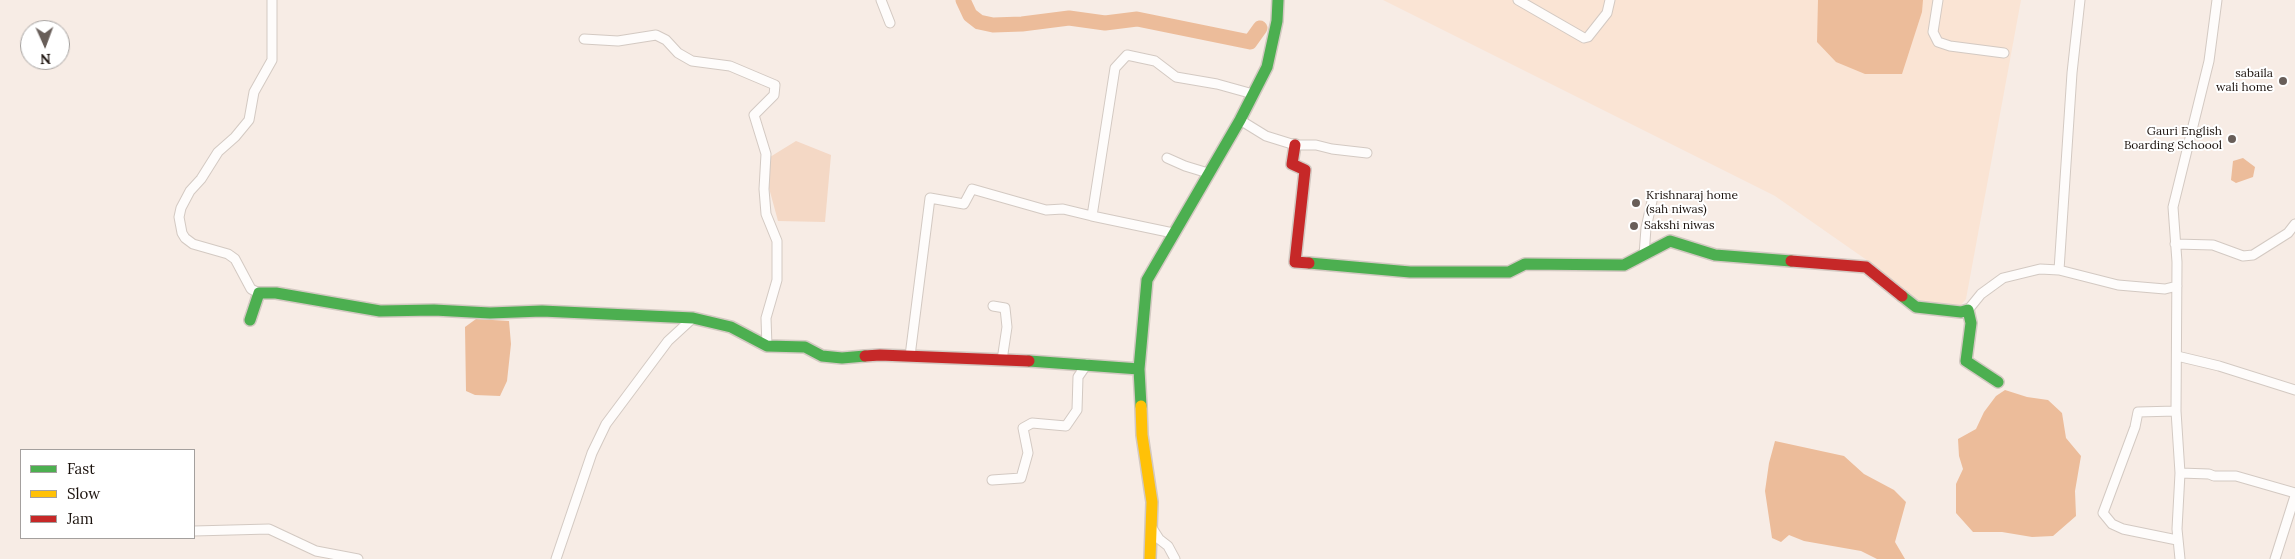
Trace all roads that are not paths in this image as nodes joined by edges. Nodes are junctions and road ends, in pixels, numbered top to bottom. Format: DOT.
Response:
graph roads {
  1 [pos="272,0"];
  2 [pos="881,0"];
  3 [pos="1278,0"];
  4 [pos="1518,0"];
  5 [pos="1610,0"];
  6 [pos="1938,0"];
  7 [pos="2080,0"];
  8 [pos="2217,0"];
  9 [pos="890,23"];
  10 [pos="584,39"];
  11 [pos="2004,53"];
  12 [pos="1253,94"];
  13 [pos="1240,120"];
  14 [pos="1295,145"];
  15 [pos="1367,153"];
  16 [pos="1168,158"];
  17 [pos="1208,173"];
  18 [pos="1652,200"];
  19 [pos="1092,216"];
  20 [pos="2295,224"];
  21 [pos="1173,233"];
  22 [pos="2175,244"];
  23 [pos="1644,255"];
  24 [pos="2059,270"];
  25 [pos="2177,286"];
  26 [pos="259,293"];
  27 [pos="993,306"];
  28 [pos="1968,310"];
  29 [pos="693,318"];
  30 [pos="250,320"];
  31 [pos="767,346"];
  32 [pos="910,356"];
  33 [pos="2177,356"];
  34 [pos="1002,360"];
  35 [pos="1087,364"];
  36 [pos="1138,369"];
  37 [pos="1998,382"];
  38 [pos="2295,390"];
  39 [pos="2176,410"];
  40 [pos="2180,473"];
  41 [pos="992,480"];
  42 [pos="2295,494"];
  43 [pos="1152,527"];
  44 [pos="195,531"];
  45 [pos="2178,540"];
  46 [pos="358,559"];
  47 [pos="556,559"];
  48 [pos="1150,559"];
  49 [pos="1175,559"];
  50 [pos="2180,559"];
  51 [pos="2275,559"];
  1 -- 26 [label="street"];
  2 -- 9 [label="street"];
  3 -- 12 [label="street"];
  4 -- 5 [label="street"];
  6 -- 11 [label="street"];
  7 -- 24 [label="street"];
  8 -- 22 [label="street"];
  10 -- 31 [label="street"];
  12 -- 13 [label="street"];
  12 -- 19 [label="street"];
  13 -- 14 [label="street"];
  13 -- 17 [label="street"];
  14 -- 15 [label="street"];
  14 -- 23 [label="street"];
  16 -- 17 [label="street"];
  17 -- 21 [label="street"];
  18 -- 23 [label="street"];
  19 -- 21 [label="street"];
  19 -- 32 [label="street"];
  20 -- 22 [label="street"];
  21 -- 36 [label="street"];
  22 -- 25 [label="street"];
  23 -- 28 [label="street"];
  24 -- 25 [label="street"];
  24 -- 28 [label="street"];
  25 -- 33 [label="street"];
  26 -- 29 [label="street"];
  26 -- 30 [label="street"];
  27 -- 34 [label="street"];
  28 -- 37 [label="street"];
  29 -- 31 [label="street"];
  29 -- 47 [label="street"];
  31 -- 32 [label="street"];
  32 -- 34 [label="street"];
  33 -- 38 [label="street"];
  33 -- 39 [label="street"];
  34 -- 35 [label="street"];
  35 -- 36 [label="street"];
  35 -- 41 [label="street"];
  36 -- 43 [label="street"];
  39 -- 40 [label="street"];
  39 -- 45 [label="street"];
  40 -- 42 [label="street"];
  40 -- 45 [label="street"];
  42 -- 51 [label="street"];
  43 -- 48 [label="street"];
  43 -- 49 [label="street"];
  44 -- 46 [label="street"];
  45 -- 50 [label="street"];
}
